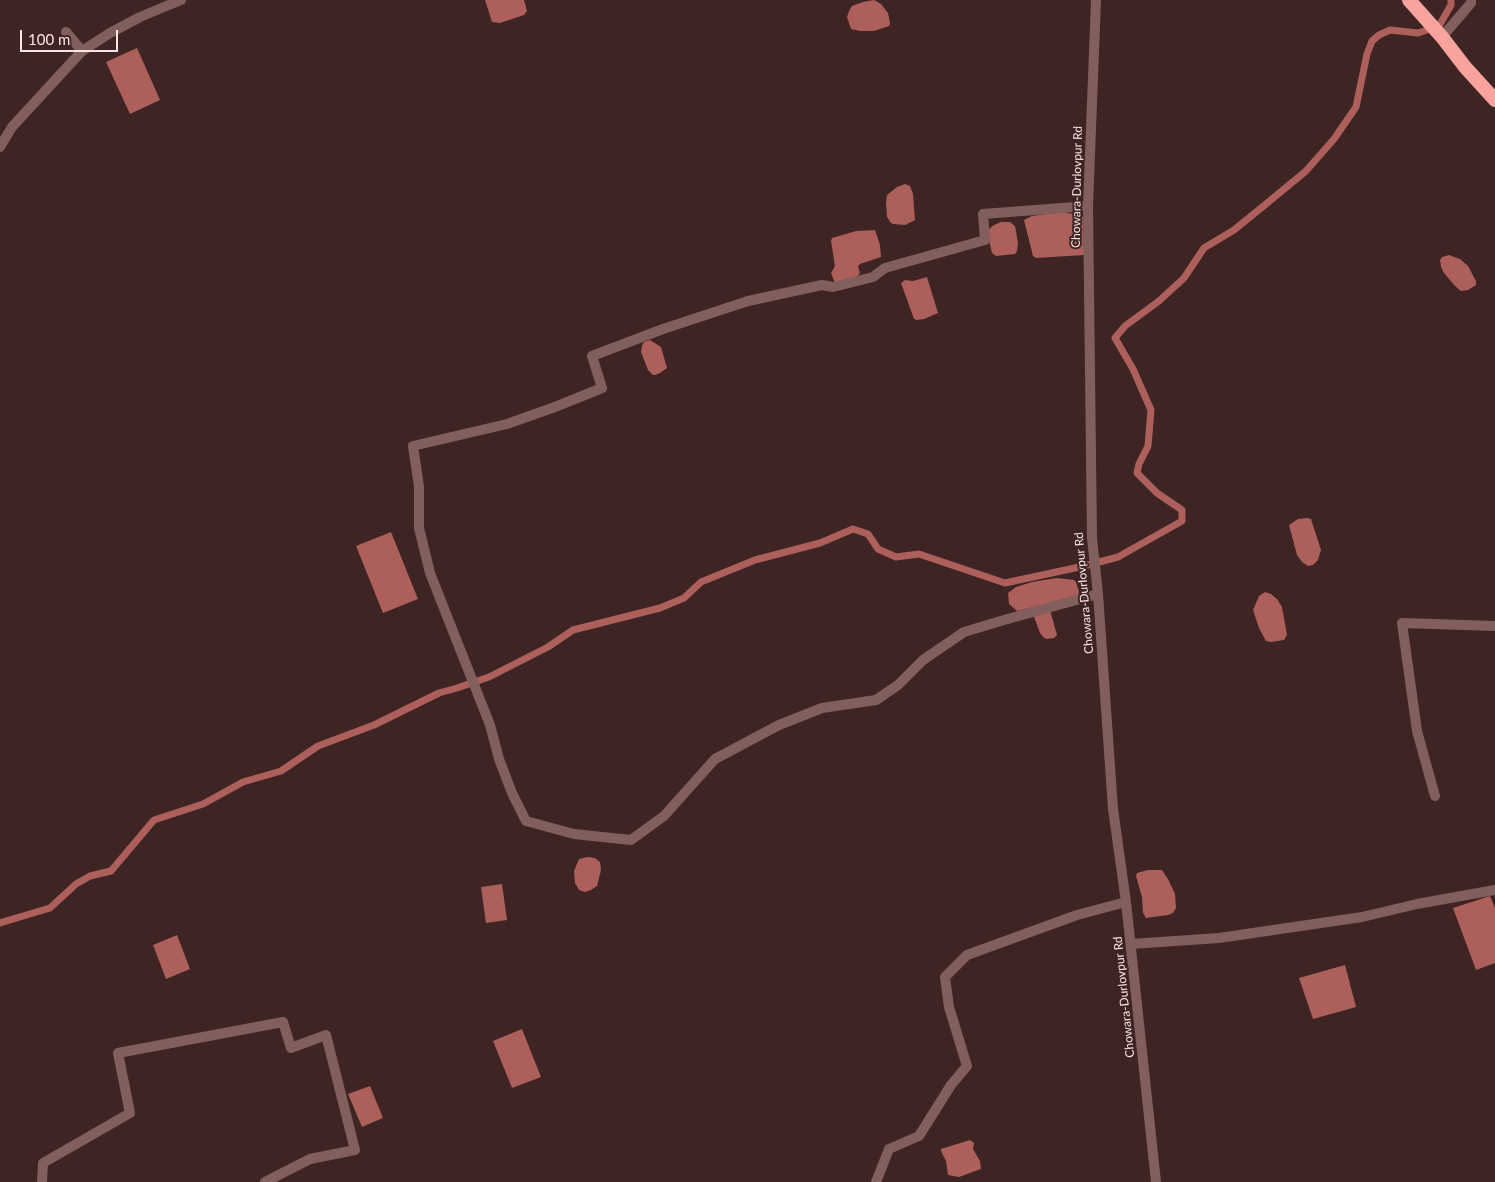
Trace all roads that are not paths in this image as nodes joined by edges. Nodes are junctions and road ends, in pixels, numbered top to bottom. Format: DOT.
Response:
graph roads {
  1 [pos="181,0"];
  2 [pos="1096,0"];
  3 [pos="1409,0"];
  4 [pos="1471,0"];
  5 [pos="1437,30"];
  6 [pos="66,32"];
  7 [pos="82,51"];
  8 [pos="1495,100"];
  9 [pos="0,147"];
  10 [pos="1088,206"];
  11 [pos="1098,594"];
  12 [pos="1495,626"];
  13 [pos="1435,796"];
  14 [pos="1495,890"];
  15 [pos="1126,902"];
  16 [pos="1130,944"];
  17 [pos="42,1182"];
  18 [pos="265,1182"];
  19 [pos="876,1182"];
  20 [pos="1156,1182"];
  1 -- 7 [label="street"];
  2 -- 10 [label="street, Chowara-Durlovpur Rd"];
  3 -- 5 [label="highway"];
  4 -- 5 [label="street"];
  5 -- 8 [label="highway"];
  6 -- 7 [label="street"];
  7 -- 9 [label="street"];
  10 -- 11 [label="street, Chowara-Durlovpur Rd"];
  10 -- 11 [label="street"];
  11 -- 15 [label="street, Chowara-Durlovpur Rd"];
  12 -- 13 [label="street"];
  14 -- 16 [label="street"];
  15 -- 16 [label="street, Chowara-Durlovpur Rd"];
  15 -- 19 [label="street"];
  16 -- 20 [label="street, Chowara-Durlovpur Rd"];
  17 -- 18 [label="street"];
}
